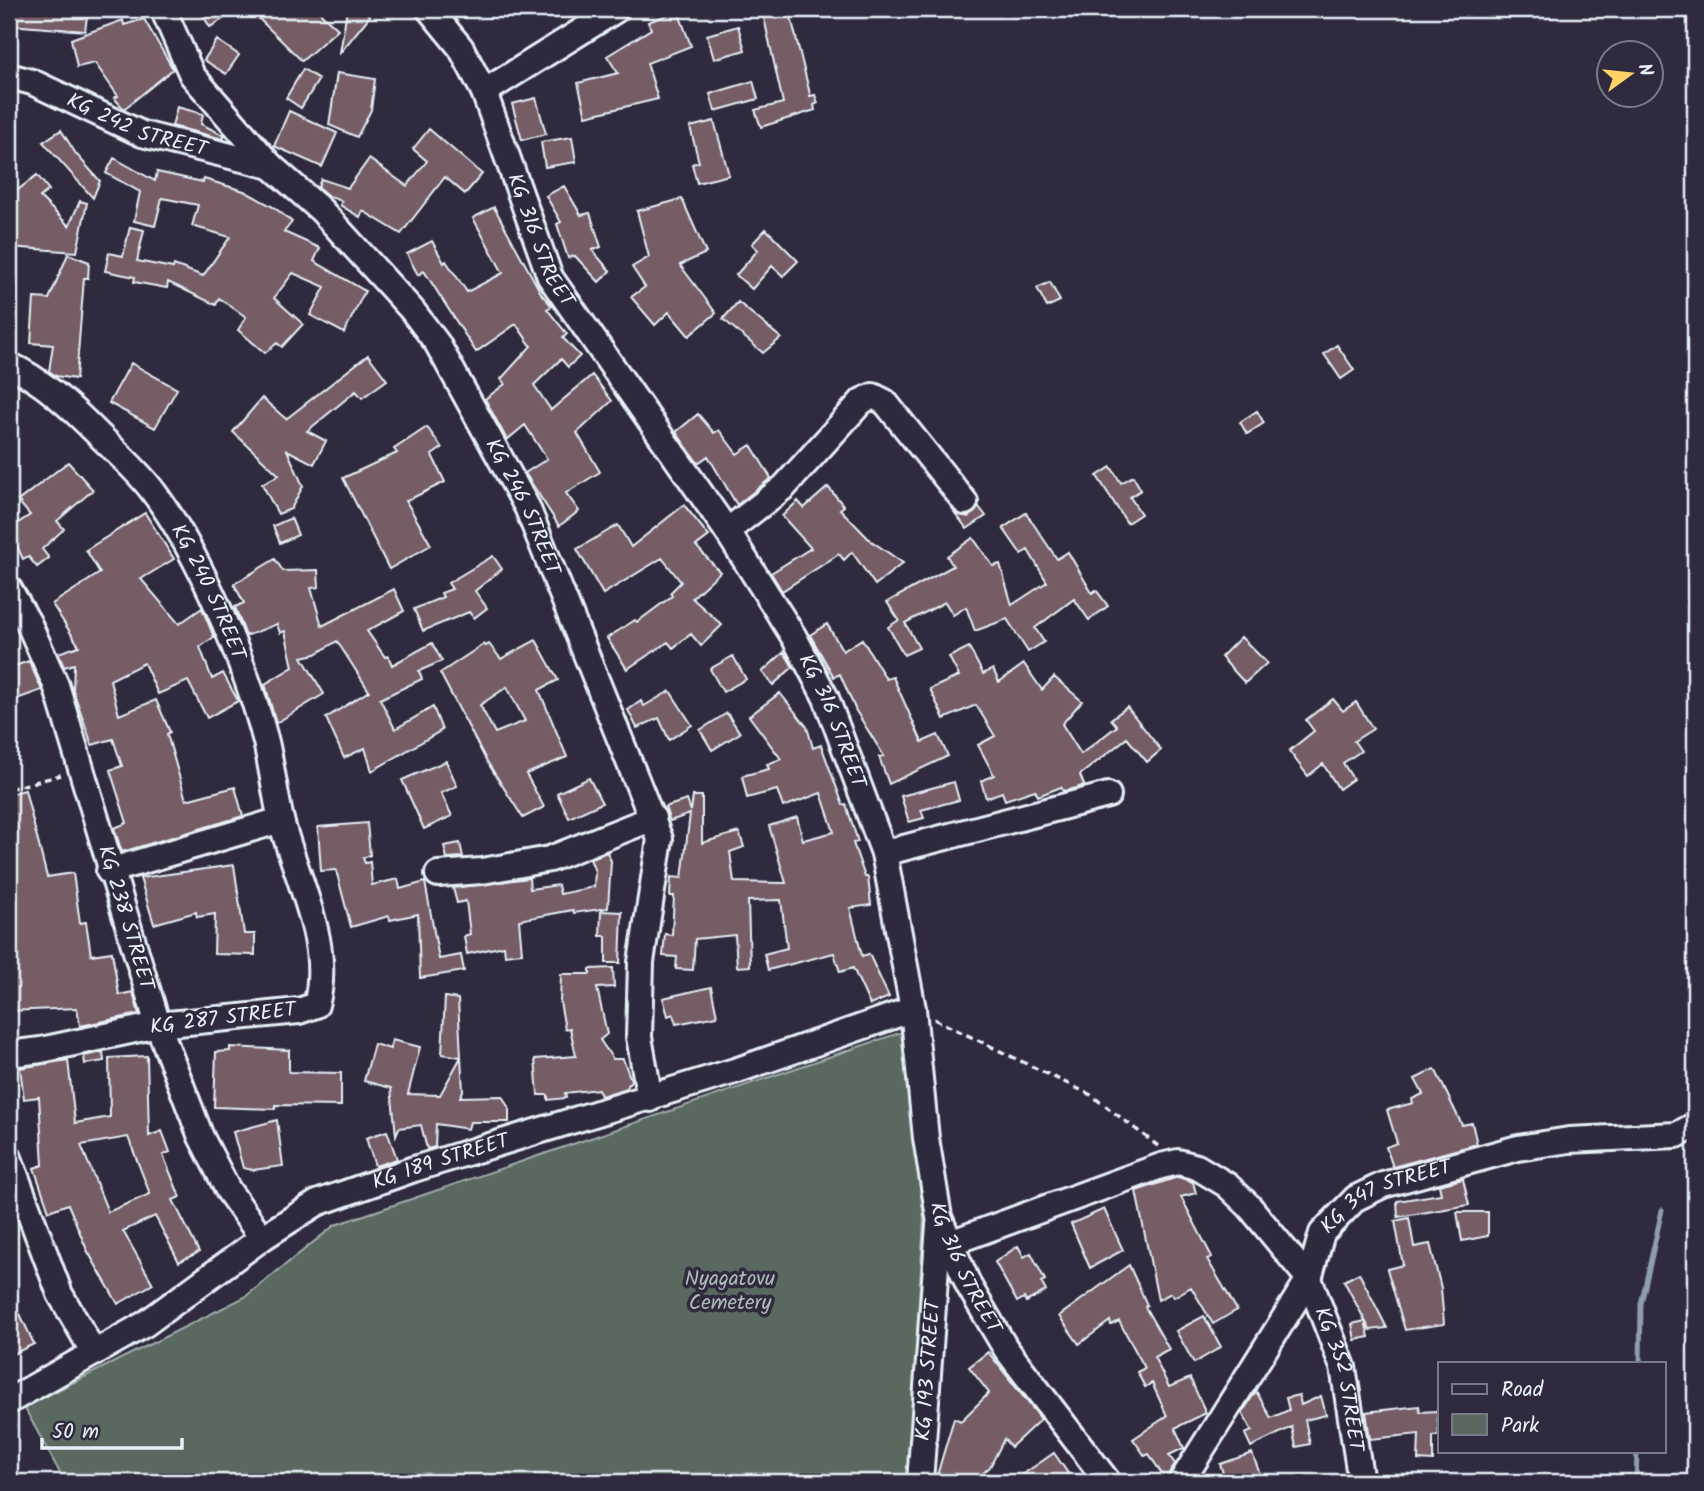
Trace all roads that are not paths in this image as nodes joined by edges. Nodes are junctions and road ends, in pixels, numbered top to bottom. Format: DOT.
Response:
graph roads {
  1 [pos="163,9"];
  2 [pos="429,9"];
  3 [pos="617,9"];
  4 [pos="9,76"];
  5 [pos="484,92"];
  6 [pos="271,166"];
  7 [pos="9,365"];
  8 [pos="965,502"];
  9 [pos="726,531"];
  10 [pos="9,589"];
  11 [pos="1108,795"];
  12 [pos="653,818"];
  13 [pos="281,820"];
  14 [pos="884,853"];
  15 [pos="110,871"];
  16 [pos="438,874"];
  17 [pos="301,885"];
  18 [pos="913,1009"];
  19 [pos="158,1025"];
  20 [pos="9,1054"];
  21 [pos="650,1098"];
  22 [pos="1695,1125"];
  23 [pos="9,1158"];
  24 [pos="939,1217"];
  25 [pos="262,1238"];
  26 [pos="950,1243"];
  27 [pos="1309,1279"];
  28 [pos="94,1353"];
  29 [pos="9,1401"];
  30 [pos="920,1482"];
  31 [pos="1108,1482"];
  32 [pos="1181,1482"];
  33 [pos="1361,1482"];
  1 -- 6 [label="street, KG 246 STREET"];
  2 -- 5 [label="street, KG 316 STREET"];
  3 -- 5 [label="street"];
  4 -- 6 [label="street, KG 242 STREET"];
  5 -- 9 [label="street, KG 316 STREET"];
  6 -- 12 [label="street, KG 246 STREET"];
  7 -- 13 [label="street, KG 240 STREET"];
  8 -- 9 [label="street"];
  9 -- 14 [label="street, KG 316 STREET"];
  10 -- 15 [label="street, KG 238 STREET"];
  11 -- 14 [label="street"];
  12 -- 16 [label="street"];
  12 -- 21 [label="street, KG 246 STREET"];
  13 -- 15 [label="street"];
  13 -- 17 [label="street, KG 240 STREET"];
  14 -- 18 [label="street, KG 316 STREET"];
  15 -- 19 [label="street, KG 238 STREET"];
  17 -- 19 [label="street, KG 287 STREET"];
  18 -- 21 [label="street, KG 189 STREET"];
  18 -- 24 [label="street, KG 316 STREET"];
  19 -- 20 [label="street, KG 287 STREET"];
  19 -- 25 [label="street, KG 238 STREET"];
  21 -- 25 [label="street, KG 189 STREET"];
  22 -- 27 [label="street, KG 347 STREET"];
  23 -- 28 [label="street"];
  24 -- 26 [label="street, KG 316 STREET"];
  24 -- 30 [label="street, KG 193 STREET"];
  25 -- 28 [label="street, KG 189 STREET"];
  26 -- 27 [label="street, KG 352 STREET"];
  26 -- 31 [label="street, KG 316 STREET"];
  27 -- 32 [label="street, KG 347 STREET"];
  27 -- 33 [label="street, KG 352 STREET"];
  28 -- 29 [label="street, KG 189 STREET"];
}
